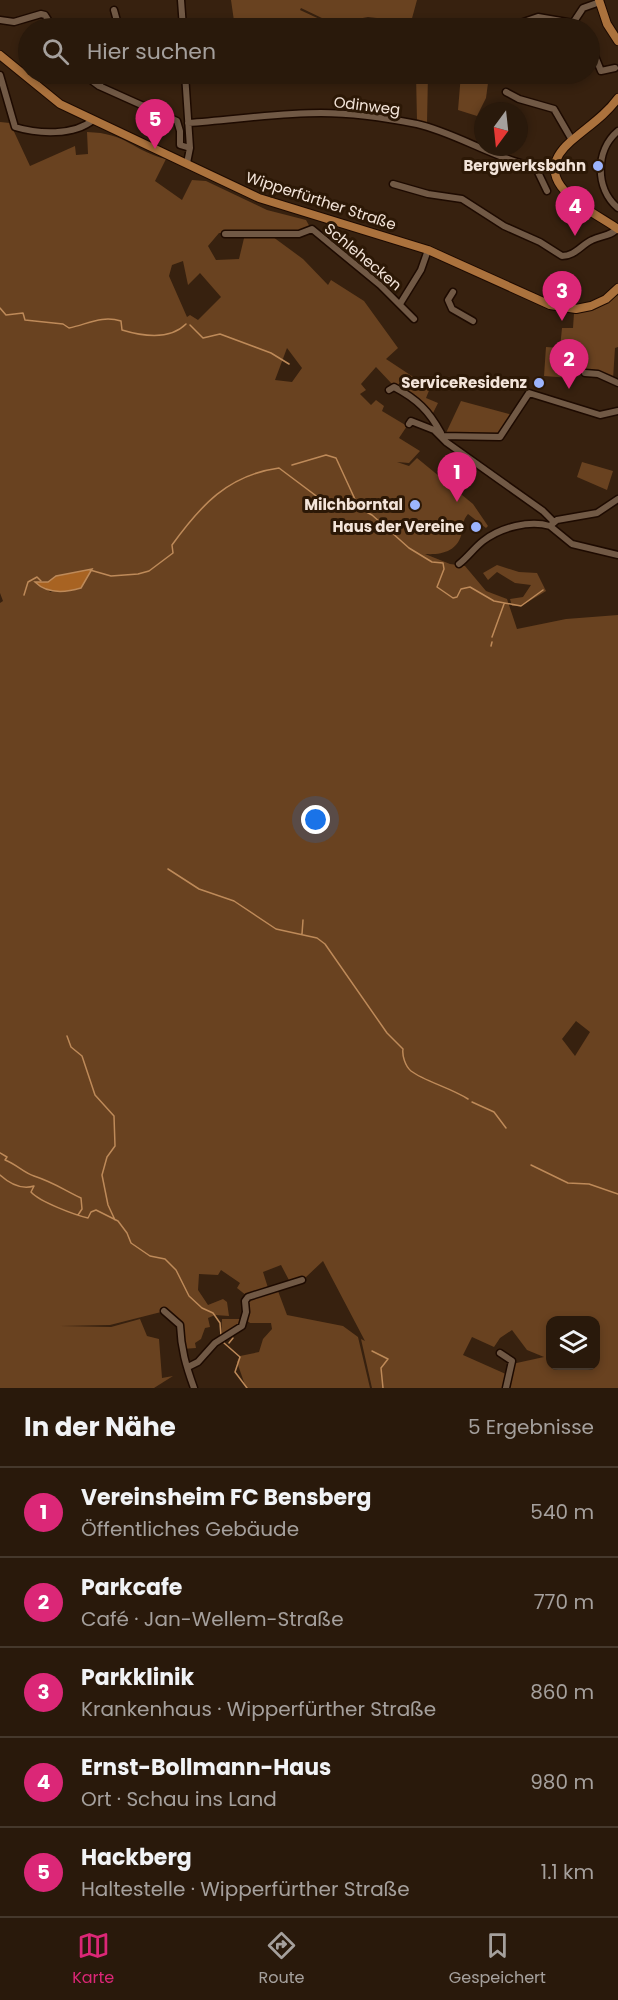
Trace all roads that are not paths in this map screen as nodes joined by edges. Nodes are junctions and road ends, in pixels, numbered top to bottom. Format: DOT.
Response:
graph roads {
  1 [pos="181,0"];
  2 [pos="599,1"];
  3 [pos="114,10"];
  4 [pos="28,18"];
  5 [pos="47,18"];
  6 [pos="116,18"];
  7 [pos="182,18"];
  8 [pos="577,18"];
  9 [pos="0,20"];
  10 [pos="18,21"];
  11 [pos="618,40"];
  12 [pos="2,61"];
  13 [pos="615,68"];
  14 [pos="600,69"];
  15 [pos="18,73"];
  16 [pos="0,75"];
  17 [pos="33,84"];
  18 [pos="96,84"];
  19 [pos="186,84"];
  20 [pos="99,86"];
  21 [pos="506,92"];
  22 [pos="618,99"];
  23 [pos="93,120"];
  24 [pos="188,123"];
  25 [pos="618,131"];
  26 [pos="572,140"];
  27 [pos="190,148"];
  28 [pos="187,163"];
  29 [pos="536,168"];
  30 [pos="556,168"];
  31 [pos="393,184"];
  32 [pos="547,190"];
  33 [pos="618,208"];
  34 [pos="618,228"];
  35 [pos="225,234"];
  36 [pos="428,250"];
  37 [pos="618,288"];
  38 [pos="453,292"];
  39 [pos="400,304"];
  40 [pos="414,319"];
  41 [pos="473,321"];
  42 [pos="585,373"];
  43 [pos="618,383"];
  44 [pos="389,390"];
  45 [pos="618,411"];
  46 [pos="409,424"];
  47 [pos="441,435"];
  48 [pos="618,499"];
  49 [pos="552,524"];
  50 [pos="618,555"];
  51 [pos="459,564"];
  52 [pos="302,1280"];
  53 [pos="164,1311"];
  54 [pos="500,1353"];
  55 [pos="190,1366"];
  56 [pos="195,1388"];
  57 [pos="506,1388"];
  1 -- 7 [label="street"];
  2 -- 8 [label="street"];
  2 -- 11 [label="main road"];
  3 -- 6 [label="street"];
  4 -- 5 [label="street"];
  9 -- 10 [label="street"];
  12 -- 15 [label="main road, Wipperfürther Straße"];
  13 -- 14 [label="street"];
  16 -- 23 [label="street"];
  17 -- 23 [label="main road, Wipperfürther Straße"];
  18 -- 20 [label="street"];
  19 -- 24 [label="street"];
  20 -- 27 [label="street"];
  21 -- 26 [label="street"];
  22 -- 26 [label="main road"];
  23 -- 28 [label="main road, Wipperfürther Straße"];
  24 -- 27 [label="street"];
  24 -- 29 [label="street, Odinweg"];
  25 -- 33 [label="street"];
  26 -- 30 [label="main road"];
  27 -- 28 [label="street"];
  28 -- 36 [label="main road, Wipperfürther Straße"];
  29 -- 30 [label="street, Odinweg"];
  29 -- 32 [label="street"];
  30 -- 34 [label="main road"];
  31 -- 34 [label="street"];
  35 -- 39 [label="street, Schlehecken"];
  36 -- 37 [label="main road, Wipperfürther Straße"];
  36 -- 39 [label="street, Schlehecken"];
  38 -- 41 [label="street"];
  39 -- 40 [label="street, Schlehecken"];
  42 -- 43 [label="street"];
  44 -- 47 [label="street"];
  45 -- 47 [label="street"];
  46 -- 47 [label="street"];
  47 -- 49 [label="street"];
  48 -- 49 [label="street"];
  49 -- 50 [label="street"];
  49 -- 51 [label="street"];
  52 -- 55 [label="street"];
  53 -- 55 [label="street"];
  54 -- 57 [label="street"];
  55 -- 56 [label="street"];
}
